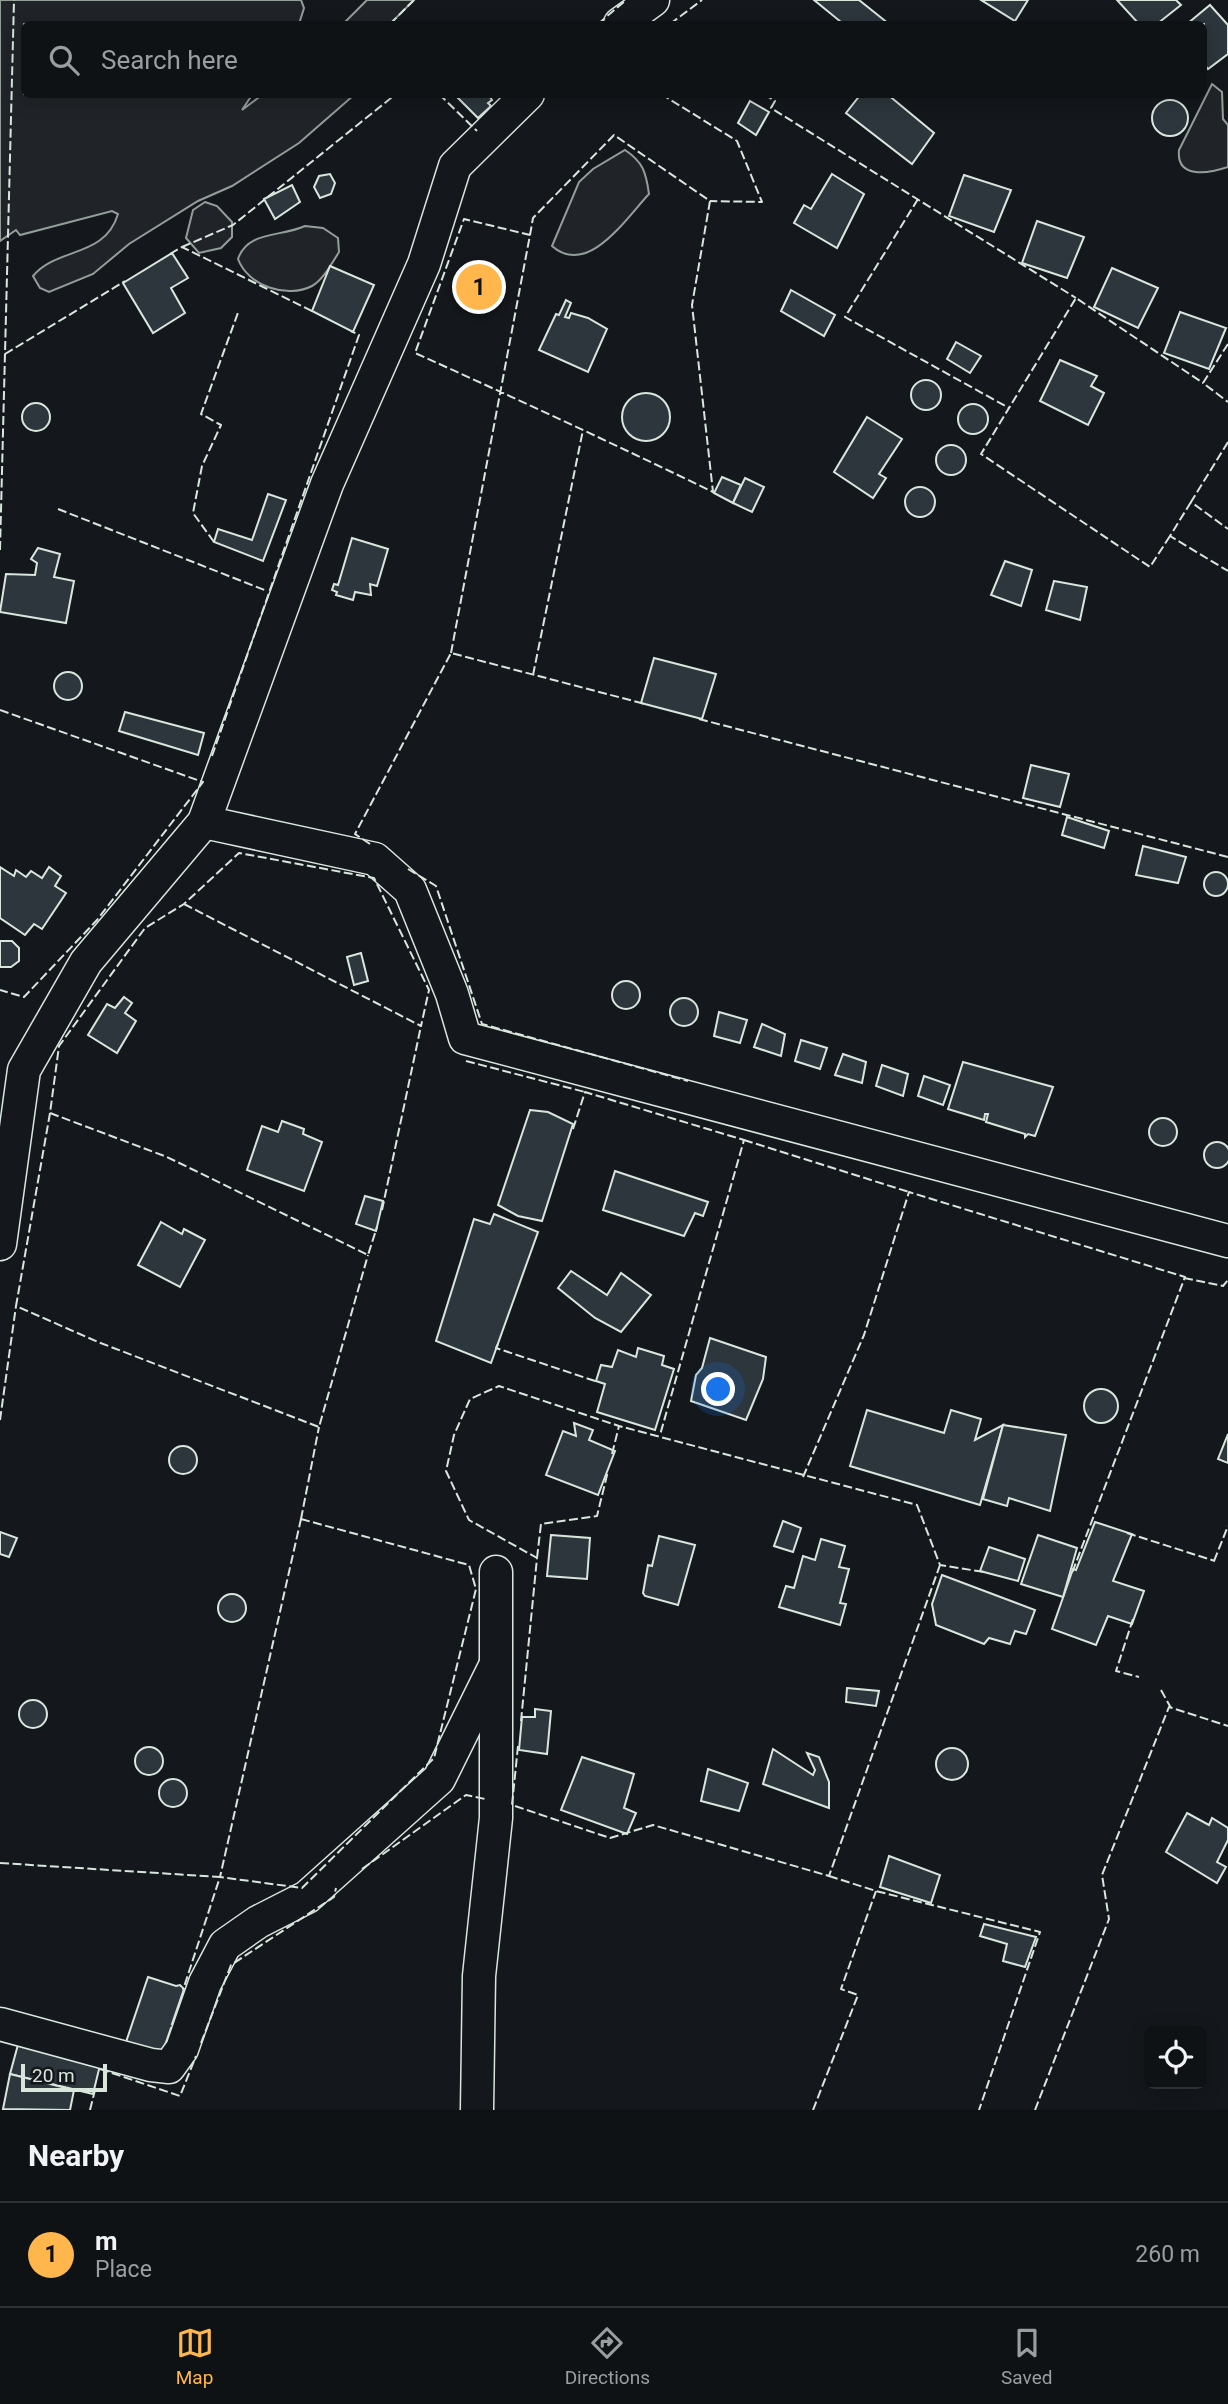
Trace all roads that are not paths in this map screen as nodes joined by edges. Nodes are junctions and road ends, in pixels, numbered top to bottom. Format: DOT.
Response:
graph roads {
  1 [pos="653,0"];
  2 [pos="624,21"];
  3 [pos="524,98"];
  4 [pos="204,822"];
  5 [pos="1228,1241"];
  6 [pos="0,1244"];
  7 [pos="496,1572"];
  8 [pos="494,1668"];
  9 [pos="0,2024"];
  10 [pos="477,2110"];
  1 -- 2 [label="street"];
  3 -- 4 [label="street"];
  4 -- 5 [label="street"];
  4 -- 6 [label="street"];
  7 -- 8 [label="street"];
  8 -- 9 [label="street"];
  8 -- 10 [label="street"];
}
